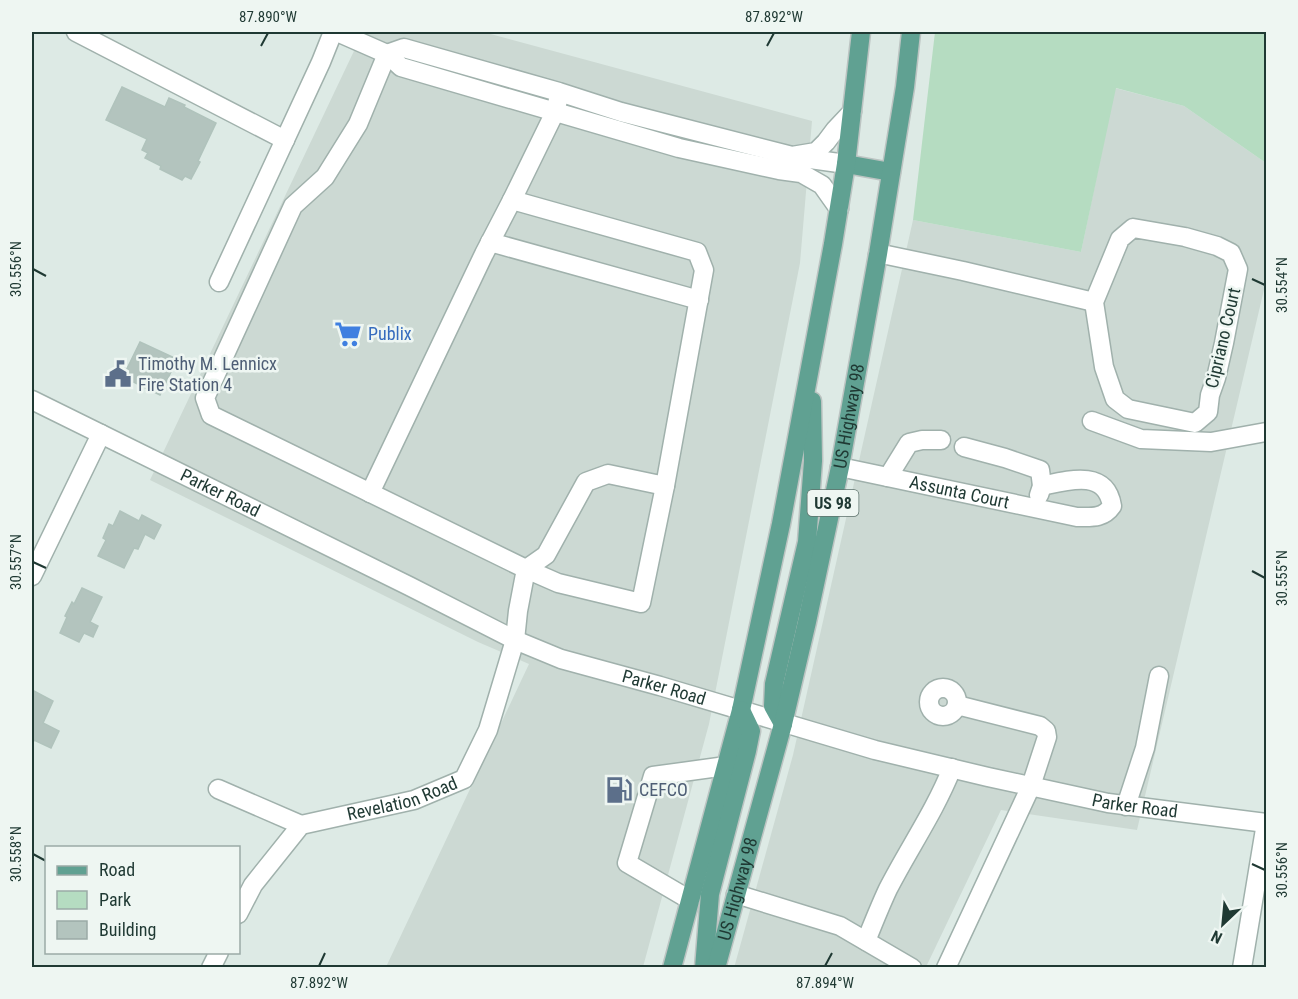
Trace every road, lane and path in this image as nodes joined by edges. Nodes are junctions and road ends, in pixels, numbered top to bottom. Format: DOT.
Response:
graph roads {
  1 [pos="76,32"];
  2 [pos="335,32"];
  3 [pos="861,32"];
  4 [pos="911,32"];
  5 [pos="387,54"];
  6 [pos="560,92"];
  7 [pos="555,112"];
  8 [pos="852,112"];
  9 [pos="285,140"];
  10 [pos="792,156"];
  11 [pos="846,164"];
  12 [pos="891,172"];
  13 [pos="512,200"];
  14 [pos="838,209"];
  15 [pos="490,242"];
  16 [pos="878,254"];
  17 [pos="219,282"];
  18 [pos="699,300"];
  19 [pos="1094,302"];
  20 [pos="811,363"];
  21 [pos="32,400"];
  22 [pos="1092,421"];
  23 [pos="1266,432"];
  24 [pos="101,434"];
  25 [pos="941,440"];
  26 [pos="964,447"];
  27 [pos="840,467"];
  28 [pos="888,477"];
  29 [pos="665,486"];
  30 [pos="1042,486"];
  31 [pos="370,493"];
  32 [pos="1034,508"];
  33 [pos="526,569"];
  34 [pos="32,576"];
  35 [pos="515,640"];
  36 [pos="1158,676"];
  37 [pos="957,705"];
  38 [pos="741,710"];
  39 [pos="783,724"];
  40 [pos="726,766"];
  41 [pos="952,768"];
  42 [pos="1031,786"];
  43 [pos="218,789"];
  44 [pos="1126,806"];
  45 [pos="1266,823"];
  46 [pos="301,825"];
  47 [pos="736,894"];
  48 [pos="690,900"];
  49 [pos="240,910"];
  50 [pos="866,941"];
  51 [pos="218,954"];
  52 [pos="211,968"];
  53 [pos="672,968"];
  54 [pos="704,968"];
  55 [pos="716,968"];
  56 [pos="912,968"];
  57 [pos="946,968"];
  58 [pos="1242,968"];
  1 -- 9 [label="street"];
  2 -- 5 [label="street"];
  2 -- 9 [label="street"];
  3 -- 8 [label="main road, US 98"];
  4 -- 12 [label="main road, US Highway 98 / US 98"];
  5 -- 6 [label="street"];
  5 -- 7 [label="street"];
  5 -- 31 [label="street"];
  6 -- 7 [label="street"];
  6 -- 10 [label="street"];
  7 -- 13 [label="street"];
  7 -- 14 [label="street"];
  8 -- 10 [label="street"];
  8 -- 11 [label="main road, US 98"];
  9 -- 17 [label="street"];
  10 -- 11 [label="street"];
  11 -- 12 [label="main road"];
  11 -- 14 [label="main road, US 98"];
  12 -- 16 [label="main road, US Highway 98 / US 98"];
  13 -- 15 [label="street"];
  13 -- 18 [label="street"];
  14 -- 20 [label="main road, US 98"];
  15 -- 18 [label="street"];
  15 -- 31 [label="street"];
  16 -- 19 [label="street"];
  16 -- 27 [label="main road, US Highway 98 / US 98"];
  18 -- 29 [label="street"];
  19 -- 19 [label="street, Cipriano Court"];
  20 -- 38 [label="main road, US 98"];
  20 -- 39 [label="main road"];
  21 -- 24 [label="street, Parker Road"];
  22 -- 23 [label="street"];
  24 -- 34 [label="street"];
  24 -- 35 [label="street, Parker Road"];
  25 -- 28 [label="street"];
  26 -- 30 [label="street"];
  27 -- 28 [label="street, Assunta Court"];
  27 -- 39 [label="main road, US Highway 98 / US 98"];
  28 -- 32 [label="street, Assunta Court"];
  29 -- 33 [label="street"];
  29 -- 33 [label="street"];
  30 -- 32 [label="street"];
  30 -- 32 [label="street, Assunta Court"];
  31 -- 33 [label="street"];
  33 -- 35 [label="street, Revelation Road"];
  35 -- 38 [label="street, Parker Road"];
  35 -- 46 [label="street, Revelation Road"];
  36 -- 44 [label="street"];
  37 -- 42 [label="street"];
  38 -- 39 [label="street, Parker Road"];
  38 -- 40 [label="main road, US 98"];
  38 -- 54 [label="main road"];
  39 -- 41 [label="street, Parker Road"];
  39 -- 47 [label="main road, US Highway 98 / US 98"];
  40 -- 48 [label="main road, US 98"];
  40 -- 48 [label="street"];
  41 -- 42 [label="street, Parker Road"];
  41 -- 50 [label="street"];
  42 -- 44 [label="street, Parker Road"];
  42 -- 57 [label="street"];
  43 -- 46 [label="street"];
  44 -- 45 [label="street, Parker Road"];
  45 -- 58 [label="street"];
  46 -- 49 [label="street"];
  47 -- 50 [label="street"];
  47 -- 55 [label="main road, US Highway 98 / US 98"];
  48 -- 53 [label="main road, US 98"];
  50 -- 56 [label="street"];
  51 -- 52 [label="street"];
}
